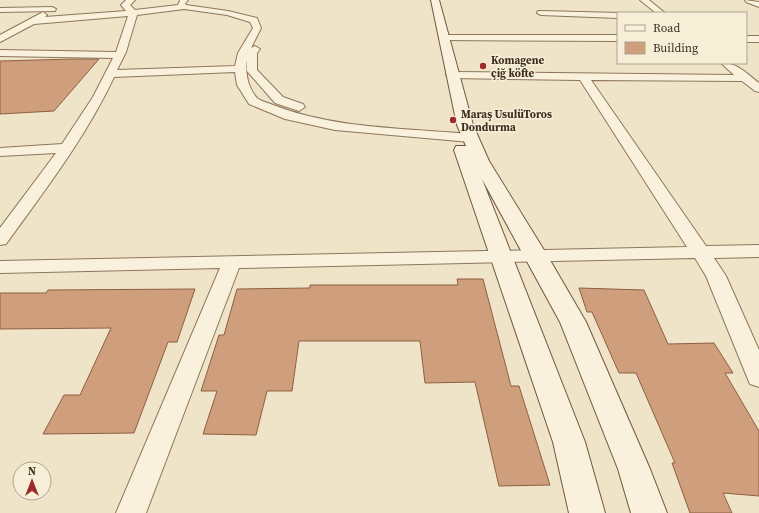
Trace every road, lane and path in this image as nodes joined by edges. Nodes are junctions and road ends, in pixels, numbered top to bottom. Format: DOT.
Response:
graph roads {
  1 [pos="435,0"];
  2 [pos="644,0"];
  3 [pos="750,0"];
  4 [pos="184,4"];
  5 [pos="759,5"];
  6 [pos="127,6"];
  7 [pos="0,10"];
  8 [pos="201,10"];
  9 [pos="659,12"];
  10 [pos="617,15"];
  11 [pos="33,21"];
  12 [pos="444,38"];
  13 [pos="552,38"];
  14 [pos="617,38"];
  15 [pos="0,39"];
  16 [pos="747,39"];
  17 [pos="759,39"];
  18 [pos="0,53"];
  19 [pos="119,55"];
  20 [pos="727,64"];
  21 [pos="240,69"];
  22 [pos="110,74"];
  23 [pos="452,75"];
  24 [pos="583,76"];
  25 [pos="746,78"];
  26 [pos="759,89"];
  27 [pos="464,133"];
  28 [pos="66,148"];
  29 [pos="0,152"];
  30 [pos="0,240"];
  31 [pos="759,250"];
  32 [pos="698,252"];
  33 [pos="536,255"];
  34 [pos="502,256"];
  35 [pos="232,262"];
  36 [pos="0,266"];
  37 [pos="759,377"];
  38 [pos="131,513"];
  39 [pos="587,513"];
  40 [pos="649,513"];
  1 -- 12 [label="street"];
  2 -- 9 [label="street"];
  3 -- 5 [label="street"];
  4 -- 6 [label="street"];
  4 -- 8 [label="street"];
  6 -- 11 [label="street"];
  6 -- 19 [label="street"];
  7 -- 11 [label="street"];
  8 -- 21 [label="street"];
  8 -- 27 [label="street"];
  10 -- 13 [label="street"];
  11 -- 15 [label="street"];
  12 -- 13 [label="street"];
  12 -- 23 [label="street"];
  13 -- 14 [label="street"];
  16 -- 17 [label="street"];
  18 -- 19 [label="street"];
  19 -- 22 [label="street"];
  20 -- 25 [label="street"];
  21 -- 22 [label="street"];
  21 -- 27 [label="street"];
  22 -- 28 [label="street"];
  23 -- 24 [label="street"];
  23 -- 27 [label="street"];
  24 -- 25 [label="street"];
  24 -- 32 [label="street"];
  25 -- 26 [label="street"];
  27 -- 33 [label="street"];
  27 -- 34 [label="street"];
  28 -- 29 [label="street"];
  28 -- 30 [label="street"];
  31 -- 32 [label="street"];
  32 -- 33 [label="street"];
  32 -- 37 [label="street"];
  33 -- 34 [label="street"];
  33 -- 40 [label="street"];
  34 -- 35 [label="street"];
  34 -- 39 [label="street"];
  35 -- 36 [label="street"];
  35 -- 38 [label="street"];
}
